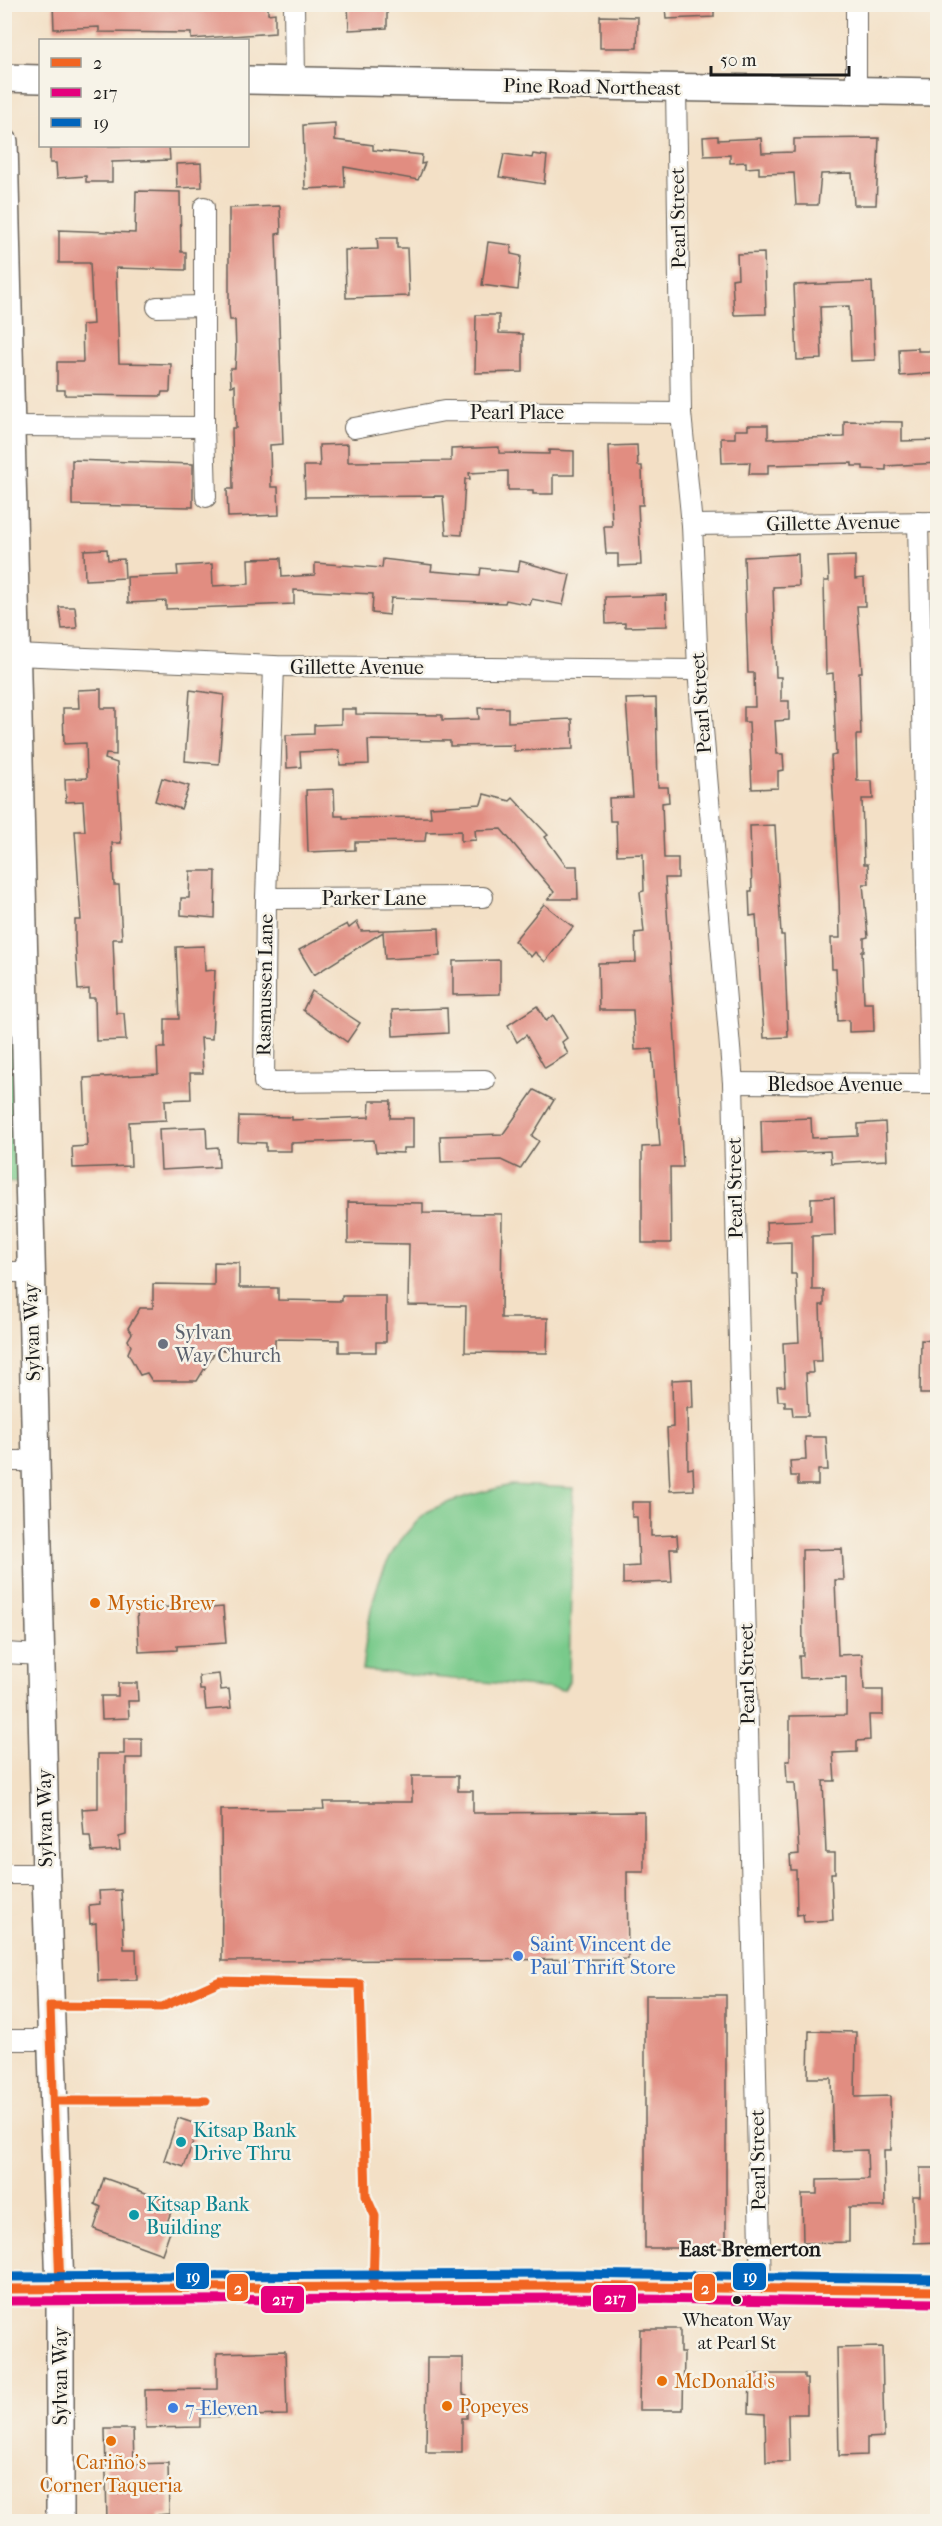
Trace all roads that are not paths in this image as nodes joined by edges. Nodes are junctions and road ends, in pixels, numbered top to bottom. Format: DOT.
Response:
graph roads {
  1 [pos="294,4"];
  2 [pos="856,4"];
  3 [pos="4,78"];
  4 [pos="39,79"];
  5 [pos="249,80"];
  6 [pos="295,81"];
  7 [pos="676,88"];
  8 [pos="856,92"];
  9 [pos="938,92"];
  10 [pos="4,142"];
  11 [pos="204,207"];
  12 [pos="204,306"];
  13 [pos="157,307"];
  14 [pos="681,413"];
  15 [pos="10,426"];
  16 [pos="204,427"];
  17 [pos="354,428"];
  18 [pos="8,471"];
  19 [pos="206,497"];
  20 [pos="928,522"];
  21 [pos="692,525"];
  22 [pos="16,655"];
  23 [pos="274,666"];
  24 [pos="698,670"];
  25 [pos="483,897"];
  26 [pos="266,898"];
  27 [pos="485,1080"];
  28 [pos="733,1083"];
  29 [pos="934,1084"];
  30 [pos="17,1272"];
  31 [pos="4,1461"];
  32 [pos="36,1461"];
  33 [pos="4,1653"];
  34 [pos="42,1655"];
  35 [pos="4,1874"];
  36 [pos="46,1874"];
  37 [pos="4,2040"];
  38 [pos="52,2040"];
  39 [pos="4,2289"];
  40 [pos="60,2289"];
  41 [pos="761,2289"];
  42 [pos="938,2290"];
  43 [pos="60,2522"];
  1 -- 6 [label="street"];
  2 -- 8 [label="street"];
  3 -- 4 [label="main road"];
  5 -- 6 [label="main road, Pine Road Northeast"];
  6 -- 7 [label="main road, Pine Road Northeast"];
  7 -- 8 [label="main road, Pine Road Northeast"];
  7 -- 14 [label="street, Pearl Street"];
  8 -- 9 [label="main road, Pine Road Northeast"];
  10 -- 15 [label="main road, Sylvan Way"];
  11 -- 12 [label="street"];
  12 -- 13 [label="street"];
  12 -- 16 [label="street"];
  14 -- 17 [label="street, Pearl Place"];
  14 -- 21 [label="street, Pearl Street"];
  15 -- 16 [label="street"];
  15 -- 18 [label="main road, Sylvan Way"];
  16 -- 19 [label="street"];
  18 -- 22 [label="main road, Sylvan Way"];
  20 -- 21 [label="street, Gillette Avenue"];
  20 -- 29 [label="street"];
  21 -- 24 [label="street, Pearl Street"];
  22 -- 23 [label="street, Gillette Avenue"];
  22 -- 30 [label="main road, Sylvan Way"];
  23 -- 24 [label="street, Gillette Avenue"];
  23 -- 26 [label="street, Rasmussen Lane"];
  24 -- 28 [label="street, Pearl Street"];
  25 -- 26 [label="street, Parker Lane"];
  26 -- 27 [label="street, Rasmussen Lane"];
  28 -- 29 [label="street, Bledsoe Avenue"];
  28 -- 41 [label="street, Pearl Street"];
  30 -- 32 [label="main road, Sylvan Way"];
  31 -- 32 [label="street"];
  32 -- 34 [label="main road, Sylvan Way"];
  33 -- 34 [label="street"];
  34 -- 36 [label="main road, Sylvan Way"];
  35 -- 36 [label="street"];
  36 -- 38 [label="main road, Sylvan Way"];
  37 -- 38 [label="street"];
  38 -- 40 [label="main road, Sylvan Way"];
  39 -- 40 [label="main road"];
  40 -- 41 [label="main road"];
  40 -- 43 [label="main road, Sylvan Way"];
  41 -- 42 [label="main road"];
}
